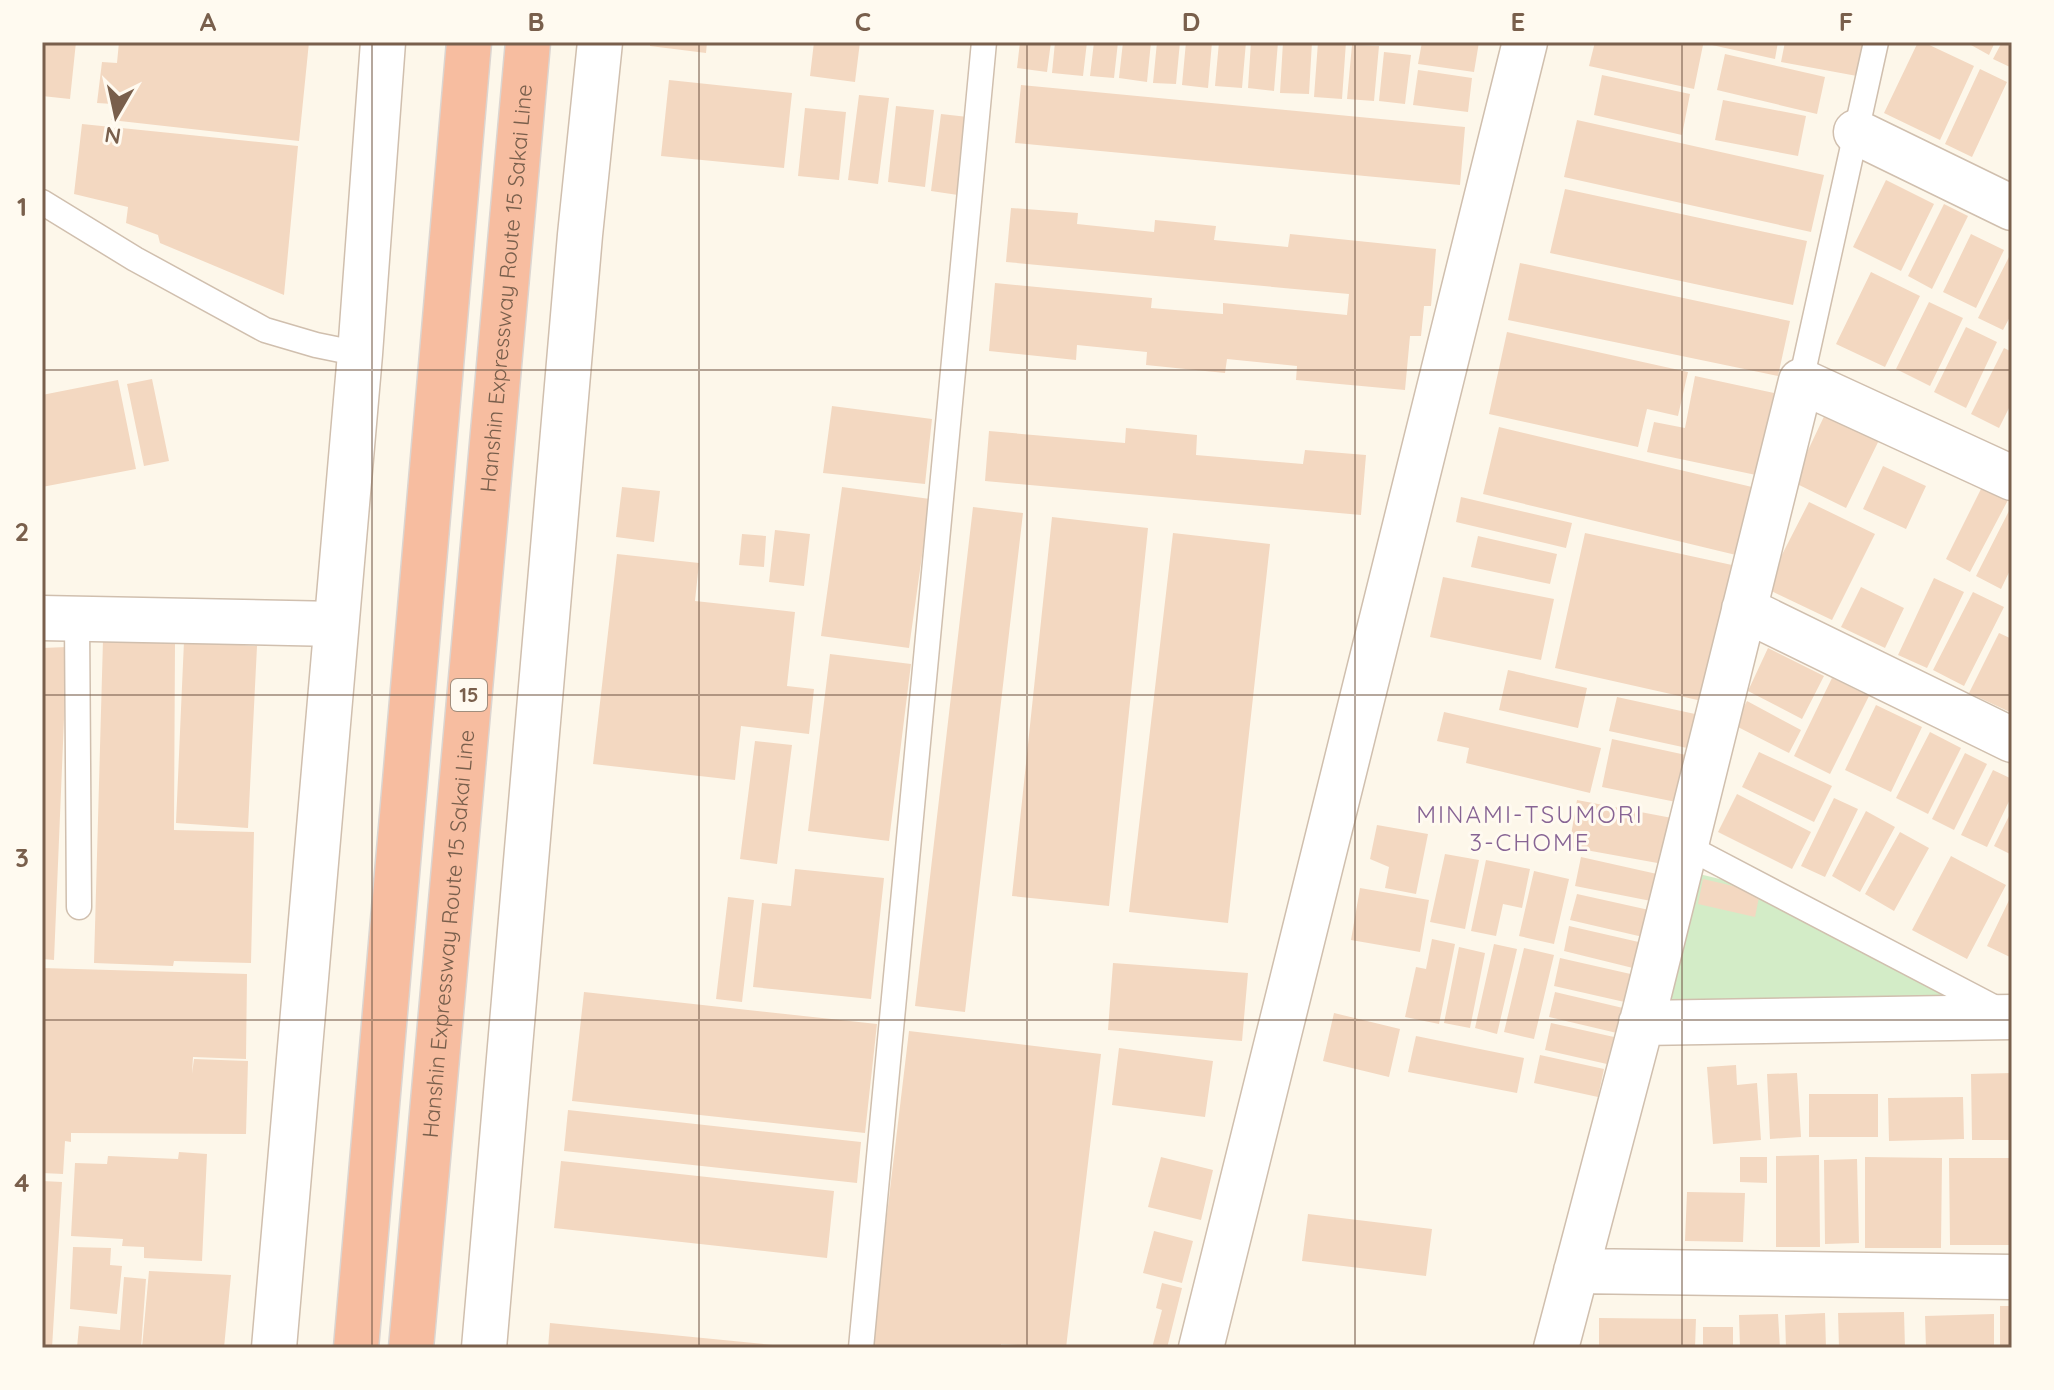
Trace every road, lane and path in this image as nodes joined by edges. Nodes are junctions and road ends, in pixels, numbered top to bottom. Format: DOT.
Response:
graph roads {
  1 [pos="383,42"];
  2 [pos="469,42"];
  3 [pos="528,42"];
  4 [pos="600,42"];
  5 [pos="984,42"];
  6 [pos="1525,42"];
  7 [pos="1876,42"];
  8 [pos="1856,132"];
  9 [pos="42,202"];
  10 [pos="2012,208"];
  11 [pos="360,354"];
  12 [pos="1801,381"];
  13 [pos="2012,478"];
  14 [pos="1744,609"];
  15 [pos="60,618"];
  16 [pos="336,624"];
  17 [pos="2012,740"];
  18 [pos="1686,846"];
  19 [pos="79,907"];
  20 [pos="2012,1017"];
  21 [pos="1641,1023"];
  22 [pos="1576,1271"];
  23 [pos="2012,1277"];
  24 [pos="274,1348"];
  25 [pos="356,1348"];
  26 [pos="411,1348"];
  27 [pos="484,1348"];
  28 [pos="861,1348"];
  29 [pos="1201,1348"];
  30 [pos="1556,1348"];
  1 -- 11 [label="street"];
  2 -- 25 [label="highway"];
  3 -- 26 [label="highway, Hanshin Expressway Route 15 Sakai Line / 15"];
  4 -- 27 [label="street"];
  5 -- 28 [label="lane"];
  6 -- 29 [label="street"];
  7 -- 8 [label="lane"];
  8 -- 10 [label="street"];
  8 -- 12 [label="lane"];
  9 -- 11 [label="lane"];
  11 -- 16 [label="street"];
  12 -- 13 [label="street"];
  12 -- 14 [label="street"];
  14 -- 17 [label="street"];
  14 -- 18 [label="street"];
  15 -- 16 [label="street"];
  15 -- 19 [label="lane"];
  16 -- 24 [label="street"];
  18 -- 20 [label="lane"];
  18 -- 21 [label="street"];
  20 -- 21 [label="street"];
  21 -- 22 [label="street"];
  22 -- 23 [label="street"];
  22 -- 30 [label="street"];
}
